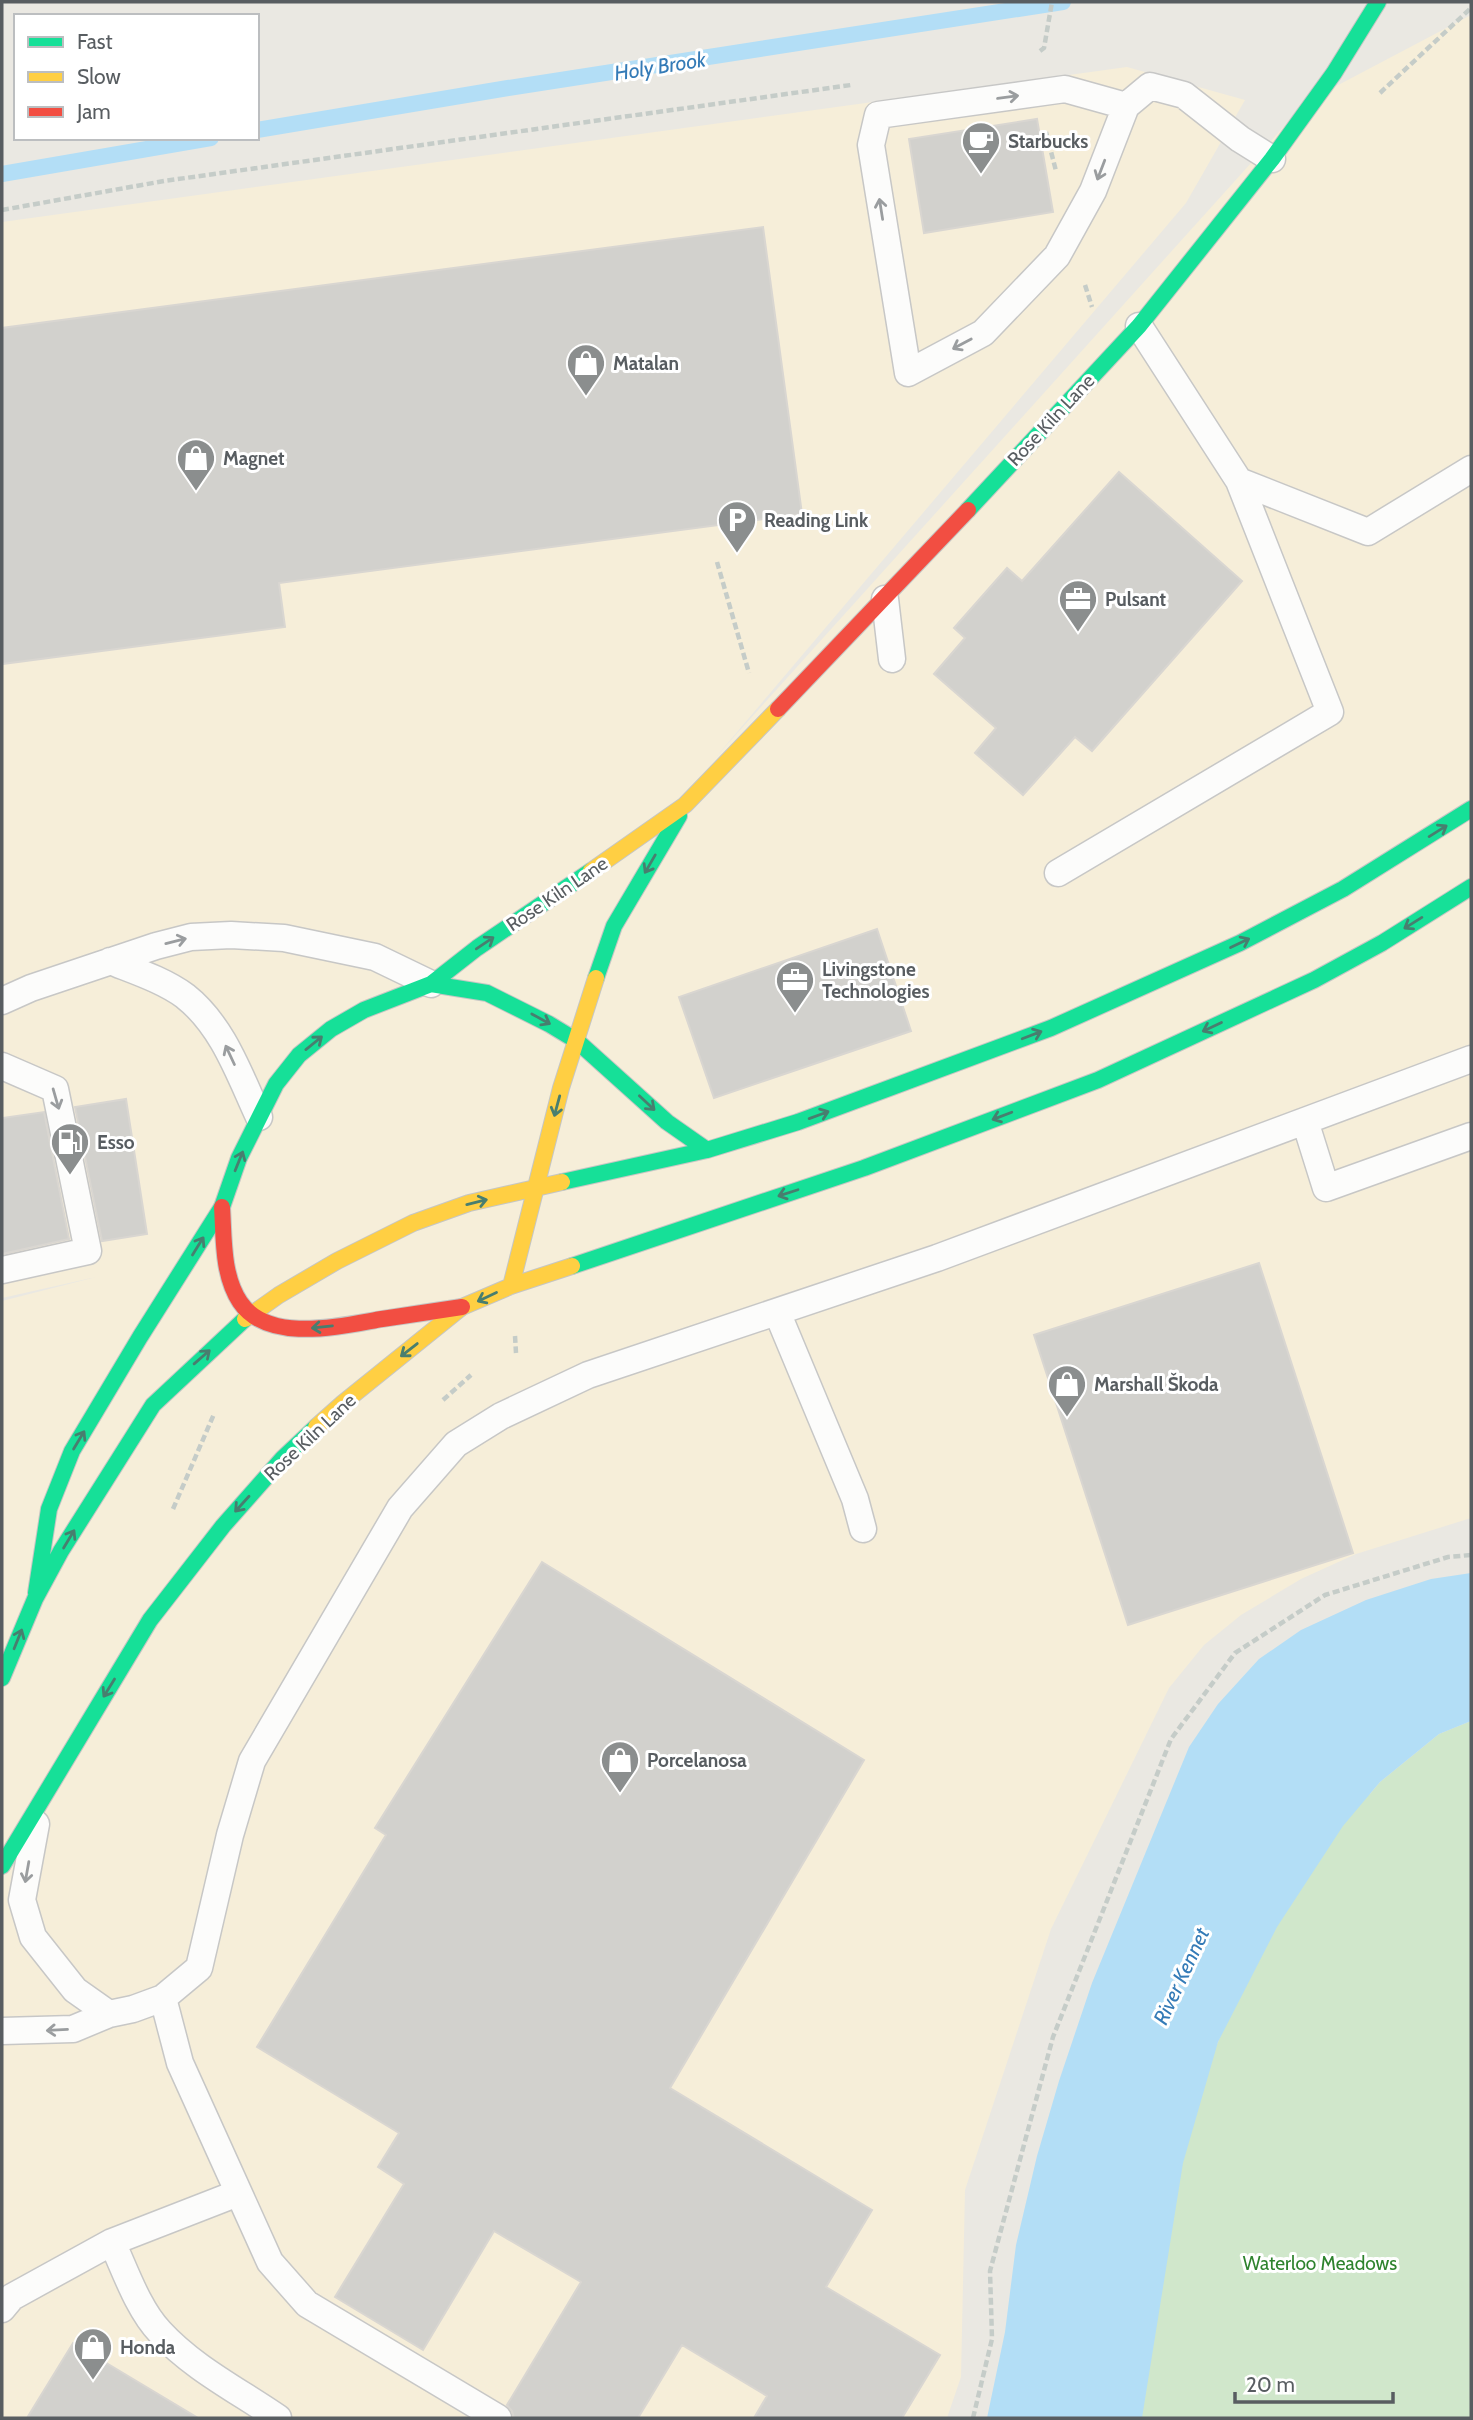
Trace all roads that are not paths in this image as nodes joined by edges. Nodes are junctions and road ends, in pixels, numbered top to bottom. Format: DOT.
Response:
graph roads {
  1 [pos="1378,2"];
  2 [pos="1126,106"];
  3 [pos="1272,159"];
  4 [pos="1139,326"];
  5 [pos="1471,469"];
  6 [pos="1239,481"];
  7 [pos="885,599"];
  8 [pos="892,659"];
  9 [pos="685,805"];
  10 [pos="1471,809"];
  11 [pos="1058,873"];
  12 [pos="1471,887"];
  13 [pos="110,961"];
  14 [pos="431,984"];
  15 [pos="2,1001"];
  16 [pos="577,1041"];
  17 [pos="1471,1059"];
  18 [pos="2,1066"];
  19 [pos="259,1117"];
  20 [pos="1305,1121"];
  21 [pos="1471,1136"];
  22 [pos="707,1150"];
  23 [pos="535,1188"];
  24 [pos="222,1207"];
  25 [pos="2,1270"];
  26 [pos="511,1286"];
  27 [pos="463,1307"];
  28 [pos="777,1312"];
  29 [pos="250,1314"];
  30 [pos="863,1529"];
  31 [pos="35,1599"];
  32 [pos="2,1678"];
  33 [pos="39,1805"];
  34 [pos="2,1866"];
  35 [pos="163,1998"];
  36 [pos="109,2014"];
  37 [pos="2,2031"];
  38 [pos="238,2193"];
  39 [pos="112,2242"];
  40 [pos="2,2309"];
  41 [pos="278,2418"];
  42 [pos="498,2418"];
  1 -- 3 [label="main road, Rose Kiln Lane"];
  2 -- 2 [label="lane, one-way"];
  2 -- 3 [label="lane"];
  3 -- 4 [label="main road, Rose Kiln Lane"];
  4 -- 6 [label="lane"];
  4 -- 7 [label="main road, Rose Kiln Lane"];
  5 -- 6 [label="lane"];
  6 -- 11 [label="lane"];
  7 -- 8 [label="lane"];
  7 -- 9 [label="main road, Rose Kiln Lane"];
  14 -- 9 [label="main road, Rose Kiln Lane, one-way"];
  9 -- 16 [label="main road, Rose Kiln Lane, one-way"];
  22 -- 10 [label="main road, one-way"];
  12 -- 26 [label="main road, one-way"];
  13 -- 14 [label="lane, Rose Kiln Lane, one-way"];
  13 -- 15 [label="lane, Rose Kiln Lane"];
  19 -- 13 [label="lane, one-way"];
  14 -- 16 [label="main road, Rose Kiln Lane, one-way"];
  19 -- 14 [label="main road, Rose Kiln Lane, one-way"];
  16 -- 22 [label="main road, Rose Kiln Lane, one-way"];
  16 -- 23 [label="main road, Rose Kiln Lane, one-way"];
  17 -- 20 [label="lane"];
  18 -- 25 [label="lane, one-way"];
  24 -- 19 [label="main road, Rose Kiln Lane, one-way"];
  20 -- 21 [label="lane"];
  20 -- 28 [label="lane"];
  22 -- 23 [label="main road"];
  23 -- 26 [label="main road, Rose Kiln Lane"];
  29 -- 23 [label="main road, one-way"];
  24 -- 29 [label="main road, Rose Kiln Lane"];
  31 -- 24 [label="main road, Rose Kiln Lane, one-way"];
  26 -- 27 [label="main road, one-way"];
  27 -- 29 [label="main road, one-way"];
  27 -- 33 [label="main road, Rose Kiln Lane, one-way"];
  28 -- 30 [label="lane"];
  28 -- 35 [label="lane"];
  31 -- 29 [label="main road, one-way"];
  32 -- 31 [label="main road, Rose Kiln Lane, one-way"];
  33 -- 34 [label="main road, Rose Kiln Lane"];
  33 -- 36 [label="lane, one-way"];
  35 -- 36 [label="lane"];
  35 -- 38 [label="lane"];
  36 -- 37 [label="lane, one-way"];
  38 -- 39 [label="lane"];
  38 -- 42 [label="lane"];
  39 -- 40 [label="lane"];
  39 -- 41 [label="lane"];
}
